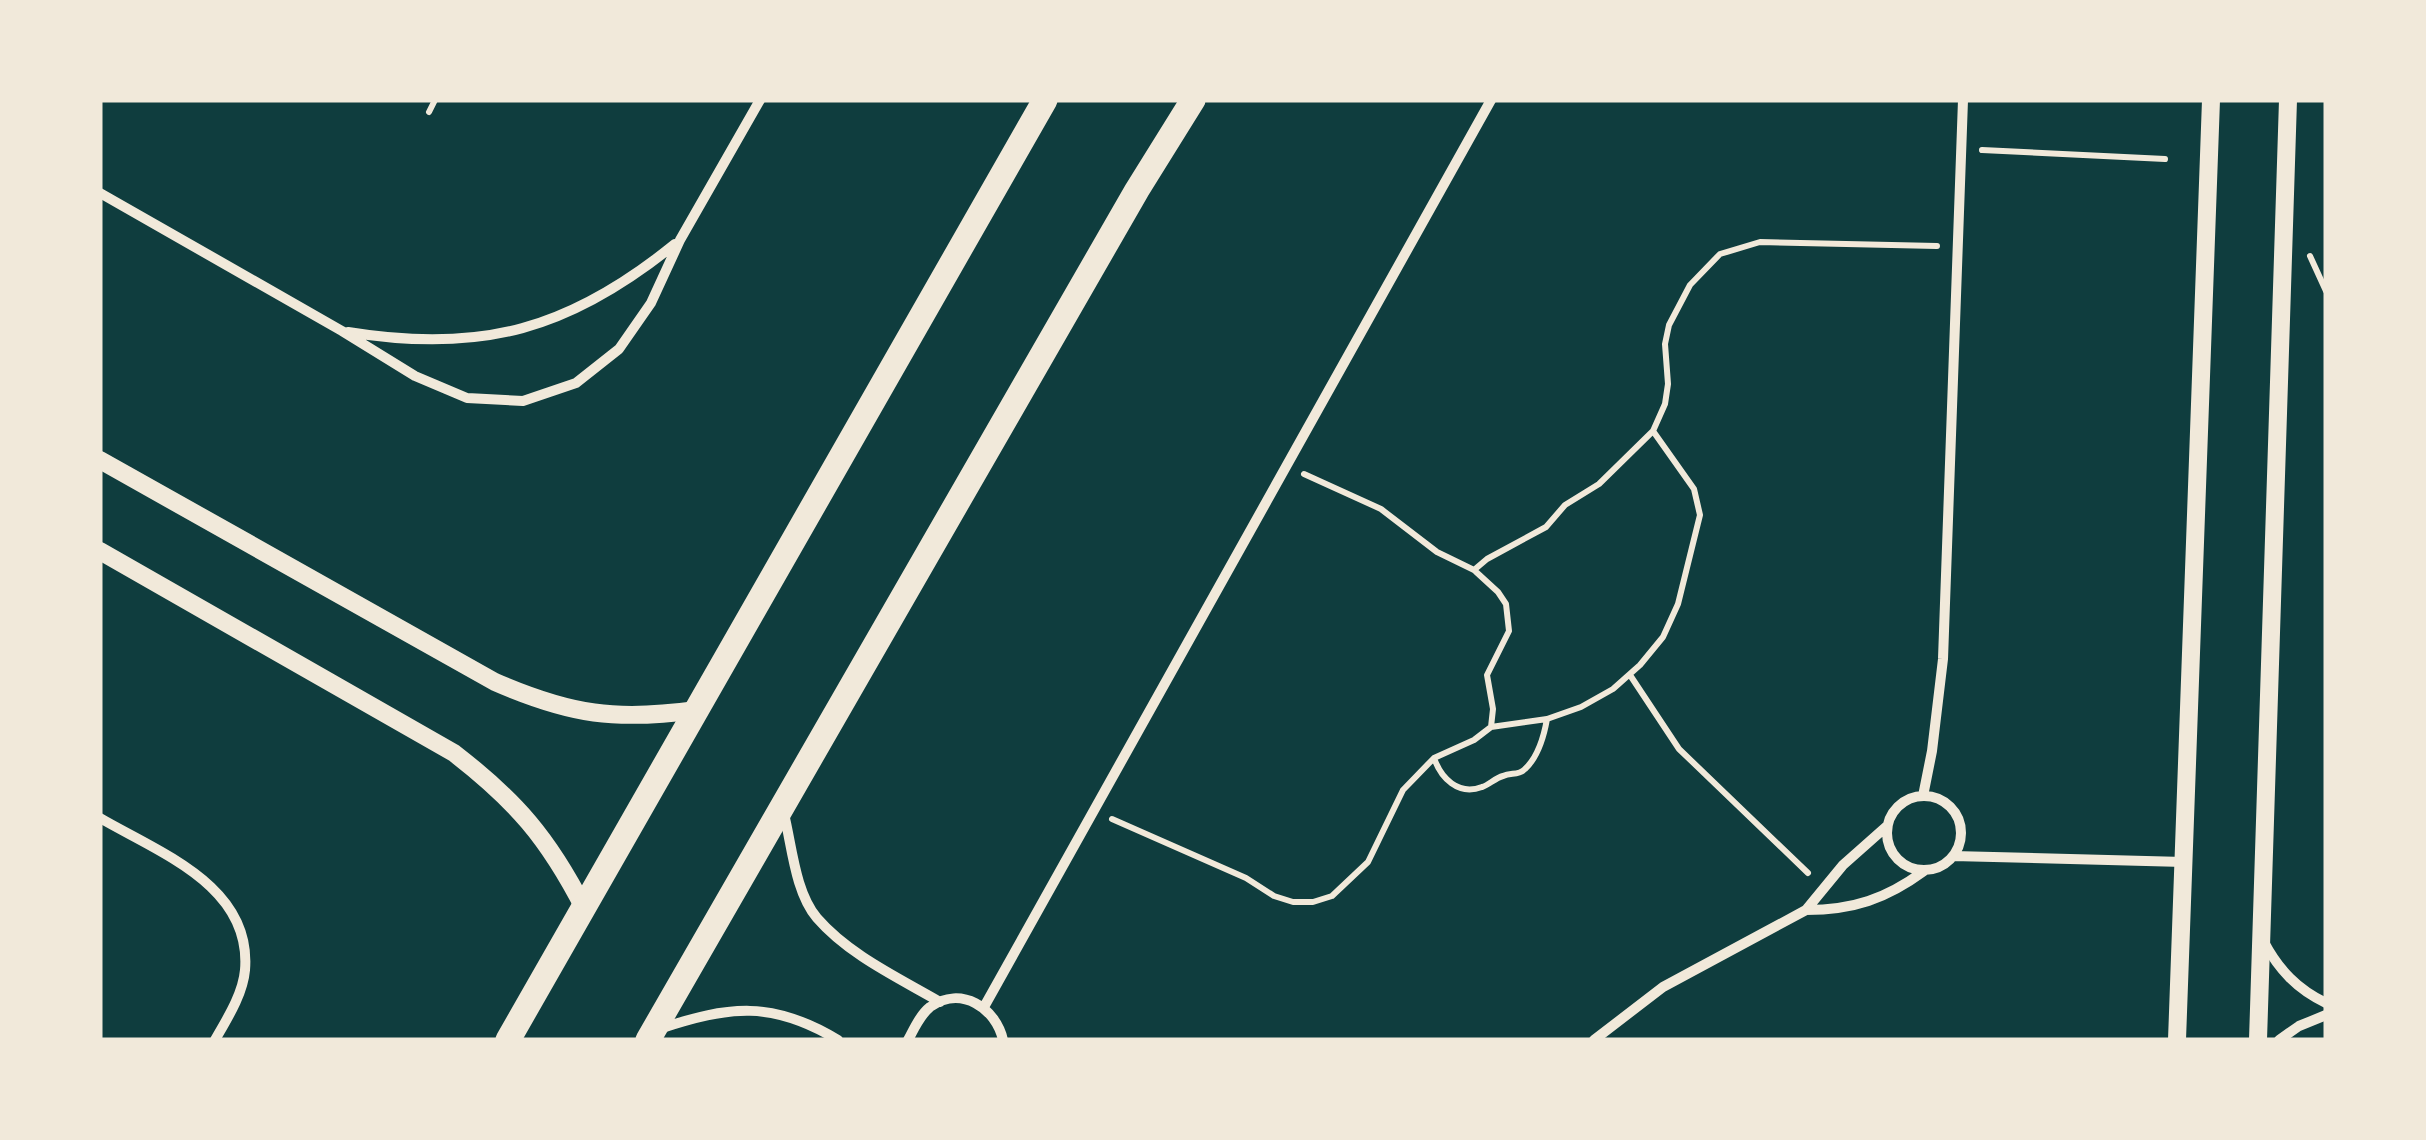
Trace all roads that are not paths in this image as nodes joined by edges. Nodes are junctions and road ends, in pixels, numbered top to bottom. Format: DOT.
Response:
graph roads {
  1 [pos="760,100"];
  2 [pos="1044,100"];
  3 [pos="1194,100"];
  4 [pos="1491,100"];
  5 [pos="1963,100"];
  6 [pos="2211,100"];
  7 [pos="2288,100"];
  8 [pos="100,193"];
  9 [pos="680,240"];
  10 [pos="342,330"];
  11 [pos="100,460"];
  12 [pos="100,551"];
  13 [pos="697,710"];
  14 [pos="1922,796"];
  15 [pos="782,806"];
  16 [pos="100,818"];
  17 [pos="1887,826"];
  18 [pos="1953,856"];
  19 [pos="2184,862"];
  20 [pos="1924,871"];
  21 [pos="584,908"];
  22 [pos="1806,910"];
  23 [pos="2262,938"];
  24 [pos="940,1002"];
  25 [pos="2326,1003"];
  26 [pos="984,1006"];
  27 [pos="2326,1015"];
  28 [pos="651,1035"];
  29 [pos="215,1040"];
  30 [pos="508,1040"];
  31 [pos="838,1040"];
  32 [pos="908,1040"];
  33 [pos="1003,1040"];
  34 [pos="1594,1040"];
  35 [pos="2178,1040"];
  36 [pos="2258,1040"];
  37 [pos="2278,1040"];
  1 -- 9 [label="street"];
  2 -- 13 [label="main road"];
  3 -- 15 [label="main road"];
  4 -- 26 [label="street"];
  5 -- 14 [label="street"];
  6 -- 19 [label="street"];
  7 -- 23 [label="street"];
  8 -- 10 [label="street"];
  9 -- 10 [label="street"];
  9 -- 10 [label="street"];
  11 -- 13 [label="street"];
  12 -- 21 [label="street"];
  13 -- 21 [label="main road"];
  14 -- 17 [label="street"];
  14 -- 18 [label="street"];
  15 -- 24 [label="street"];
  15 -- 28 [label="main road"];
  16 -- 29 [label="street"];
  17 -- 20 [label="street"];
  17 -- 22 [label="street"];
  18 -- 19 [label="street"];
  18 -- 20 [label="street"];
  19 -- 35 [label="street"];
  20 -- 22 [label="street"];
  21 -- 30 [label="main road"];
  22 -- 34 [label="street"];
  23 -- 25 [label="street"];
  23 -- 36 [label="street"];
  24 -- 26 [label="street"];
  24 -- 32 [label="street"];
  26 -- 33 [label="street"];
  27 -- 37 [label="street"];
  28 -- 31 [label="street"];
}
